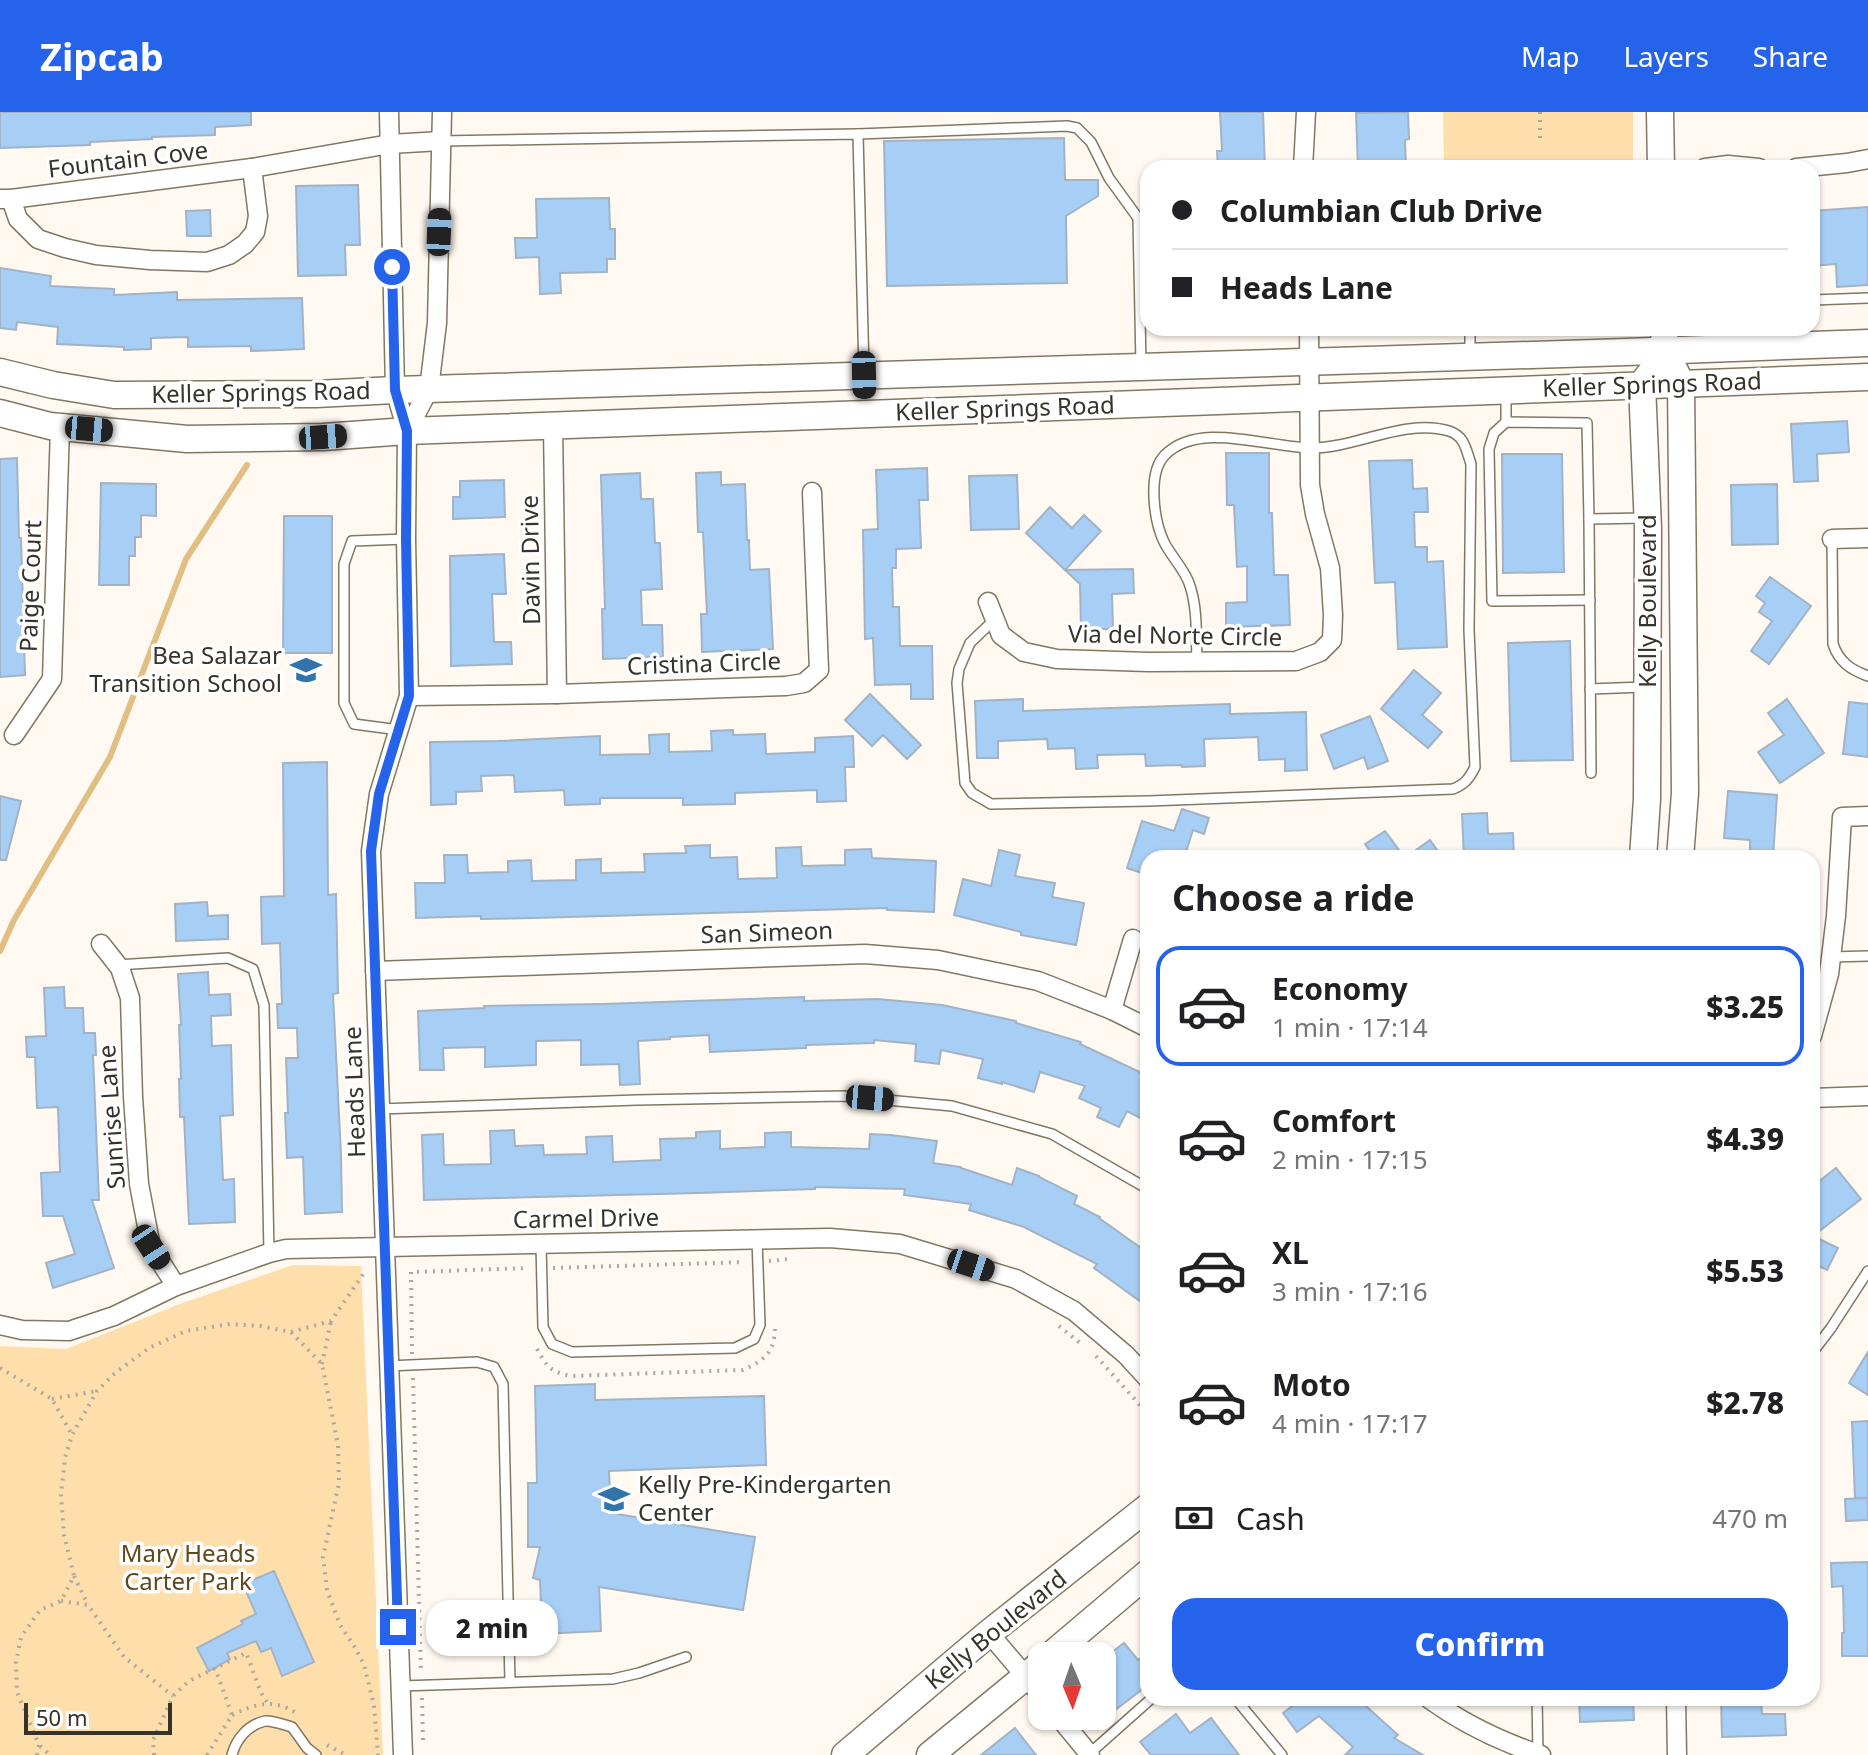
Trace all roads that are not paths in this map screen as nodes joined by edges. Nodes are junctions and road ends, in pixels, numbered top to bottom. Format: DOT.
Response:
graph roads {
  1 [pos="389,112"];
  2 [pos="442,112"];
  3 [pos="1306,112"];
  4 [pos="1660,112"];
  5 [pos="858,134"];
  6 [pos="441,141"];
  7 [pos="390,144"];
  8 [pos="1868,159"];
  9 [pos="1303,160"];
  10 [pos="1661,160"];
  11 [pos="1820,166"];
  12 [pos="252,168"];
  13 [pos="6,199"];
  14 [pos="1868,298"];
  15 [pos="1820,300"];
  16 [pos="1140,317"];
  17 [pos="1140,336"];
  18 [pos="1309,336"];
  19 [pos="1470,336"];
  20 [pos="1665,340"];
  21 [pos="1868,343"];
  22 [pos="1470,357"];
  23 [pos="1310,362"];
  24 [pos="1141,367"];
  25 [pos="0,372"];
  26 [pos="864,375"];
  27 [pos="1868,377"];
  28 [pos="1681,383"];
  29 [pos="1642,384"];
  30 [pos="429,389"];
  31 [pos="395,390"];
  32 [pos="1506,390"];
  33 [pos="1309,399"];
  34 [pos="0,413"];
  35 [pos="865,414"];
  36 [pos="1506,422"];
  37 [pos="553,426"];
  38 [pos="60,427"];
  39 [pos="407,431"];
  40 [pos="1310,448"];
  41 [pos="812,492"];
  42 [pos="1648,518"];
  43 [pos="1589,519"];
  44 [pos="1868,538"];
  45 [pos="406,539"];
  46 [pos="1832,539"];
  47 [pos="1590,600"];
  48 [pos="991,611"];
  49 [pos="1197,662"];
  50 [pos="1868,676"];
  51 [pos="1684,686"];
  52 [pos="1648,687"];
  53 [pos="1590,689"];
  54 [pos="557,694"];
  55 [pos="409,696"];
  56 [pos="399,730"];
  57 [pos="14,735"];
  58 [pos="1591,773"];
  59 [pos="1868,816"];
  60 [pos="1644,850"];
  61 [pos="1681,850"];
  62 [pos="1133,939"];
  63 [pos="101,944"];
  64 [pos="1868,956"];
  65 [pos="1831,957"];
  66 [pos="117,965"];
  67 [pos="375,971"];
  68 [pos="1820,1007"];
  69 [pos="1112,1010"];
  70 [pos="1140,1024"];
  71 [pos="1868,1096"];
  72 [pos="1820,1098"];
  73 [pos="379,1109"];
  74 [pos="1140,1184"];
  75 [pos="757,1239"];
  76 [pos="541,1244"];
  77 [pos="384,1247"];
  78 [pos="269,1253"];
  79 [pos="1868,1271"];
  80 [pos="176,1286"];
  81 [pos="0,1325"];
  82 [pos="1820,1342"];
  83 [pos="388,1366"];
  84 [pos="1140,1370"];
  85 [pos="1140,1513"];
  86 [pos="1140,1580"];
  87 [pos="989,1633"];
  88 [pos="1067,1642"];
  89 [pos="686,1657"];
  90 [pos="1028,1670"];
  91 [pos="510,1682"];
  92 [pos="1028,1684"];
  93 [pos="400,1686"];
  94 [pos="1143,1706"];
  95 [pos="1242,1706"];
  96 [pos="1439,1706"];
  97 [pos="1537,1706"];
  98 [pos="1676,1706"];
  99 [pos="1070,1730"];
  100 [pos="307,1748"];
  101 [pos="1090,1754"];
  102 [pos="1539,1754"];
  103 [pos="232,1755"];
  104 [pos="298,1755"];
  105 [pos="316,1755"];
  106 [pos="403,1755"];
  107 [pos="845,1755"];
  108 [pos="930,1755"];
  109 [pos="1282,1755"];
  110 [pos="1677,1755"];
  1 -- 7 [label="street"];
  2 -- 6 [label="street"];
  3 -- 9 [label="street"];
  4 -- 10 [label="main road"];
  5 -- 6 [label="lane"];
  5 -- 16 [label="lane"];
  5 -- 26 [label="lane"];
  6 -- 7 [label="street, Fountain Cove"];
  6 -- 30 [label="street"];
  7 -- 12 [label="street, Fountain Cove"];
  7 -- 31 [label="street"];
  8 -- 11 [label="street"];
  12 -- 13 [label="street, Fountain Cove"];
  12 -- 13 [label="street, Fountain Cove"];
  14 -- 15 [label="lane"];
  17 -- 24 [label="lane"];
  18 -- 23 [label="street, Via del Norte Circle"];
  19 -- 22 [label="lane"];
  20 -- 21 [label="main road, Keller Springs Road"];
  20 -- 22 [label="main road, Keller Springs Road"];
  20 -- 28 [label="main road, Kelly Boulevard"];
  20 -- 29 [label="main road"];
  22 -- 23 [label="main road, Keller Springs Road"];
  23 -- 24 [label="main road, Keller Springs Road"];
  23 -- 33 [label="street, Via del Norte Circle"];
  24 -- 26 [label="main road, Keller Springs Road"];
  25 -- 31 [label="main road, Keller Springs Road"];
  26 -- 30 [label="main road, Keller Springs Road"];
  26 -- 35 [label="main road"];
  27 -- 28 [label="main road, Keller Springs Road"];
  28 -- 29 [label="main road, Keller Springs Road"];
  28 -- 51 [label="main road, Kelly Boulevard"];
  29 -- 32 [label="main road, Keller Springs Road"];
  29 -- 42 [label="main road, Kelly Boulevard"];
  30 -- 31 [label="main road, Keller Springs Road"];
  30 -- 39 [label="street"];
  31 -- 39 [label="street"];
  32 -- 33 [label="main road, Keller Springs Road"];
  32 -- 36 [label="lane"];
  33 -- 35 [label="main road, Keller Springs Road"];
  33 -- 40 [label="street, Via del Norte Circle"];
  34 -- 38 [label="main road, Keller Springs Road"];
  35 -- 37 [label="main road, Keller Springs Road"];
  36 -- 43 [label="lane"];
  36 -- 47 [label="lane"];
  37 -- 39 [label="main road, Keller Springs Road"];
  37 -- 54 [label="street, Davin Drive"];
  38 -- 39 [label="main road, Keller Springs Road"];
  38 -- 57 [label="street, Paige Court"];
  39 -- 45 [label="street, Heads Lane"];
  40 -- 48 [label="lane"];
  40 -- 49 [label="street, Via del Norte Circle"];
  40 -- 49 [label="lane"];
  41 -- 54 [label="street, Cristina Circle"];
  42 -- 43 [label="lane"];
  42 -- 52 [label="main road, Kelly Boulevard"];
  43 -- 47 [label="lane"];
  44 -- 46 [label="street"];
  45 -- 55 [label="street, Heads Lane"];
  45 -- 56 [label="lane"];
  46 -- 50 [label="lane"];
  47 -- 53 [label="lane"];
  48 -- 49 [label="street, Via del Norte Circle"];
  51 -- 52 [label="main road"];
  51 -- 61 [label="main road, Kelly Boulevard"];
  52 -- 53 [label="lane"];
  52 -- 60 [label="main road, Kelly Boulevard"];
  53 -- 58 [label="lane"];
  54 -- 55 [label="street, Cristina Circle"];
  55 -- 56 [label="street, Heads Lane"];
  56 -- 67 [label="street, Heads Lane"];
  59 -- 65 [label="street"];
  62 -- 69 [label="street"];
  63 -- 66 [label="street, Sunrise Lane"];
  64 -- 65 [label="lane"];
  65 -- 68 [label="street"];
  66 -- 78 [label="lane"];
  66 -- 80 [label="street, Sunrise Lane"];
  67 -- 69 [label="street, San Simeon"];
  67 -- 73 [label="street, Heads Lane"];
  69 -- 70 [label="street, San Simeon"];
  71 -- 72 [label="street"];
  73 -- 74 [label="lane"];
  73 -- 77 [label="street, Heads Lane"];
  75 -- 76 [label="street, Carmel Drive"];
  75 -- 76 [label="lane"];
  75 -- 84 [label="street, Carmel Drive"];
  76 -- 77 [label="street, Carmel Drive"];
  77 -- 78 [label="street, Carmel Drive"];
  77 -- 83 [label="street, Heads Lane"];
  78 -- 80 [label="street, Carmel Drive"];
  79 -- 82 [label="lane"];
  80 -- 81 [label="street, Carmel Drive"];
  83 -- 91 [label="lane"];
  83 -- 93 [label="street, Heads Lane"];
  85 -- 87 [label="main road, Kelly Boulevard"];
  86 -- 88 [label="main road"];
  87 -- 90 [label="street"];
  87 -- 107 [label="main road, Kelly Boulevard"];
  89 -- 91 [label="lane"];
  91 -- 93 [label="lane"];
  92 -- 108 [label="main road"];
  93 -- 106 [label="street, Heads Lane"];
  94 -- 101 [label="lane"];
  95 -- 109 [label="lane"];
  96 -- 102 [label="street"];
  97 -- 102 [label="lane"];
  98 -- 110 [label="street"];
  99 -- 101 [label="street"];
  100 -- 103 [label="lane"];
  100 -- 104 [label="lane"];
  100 -- 105 [label="lane"];
}
